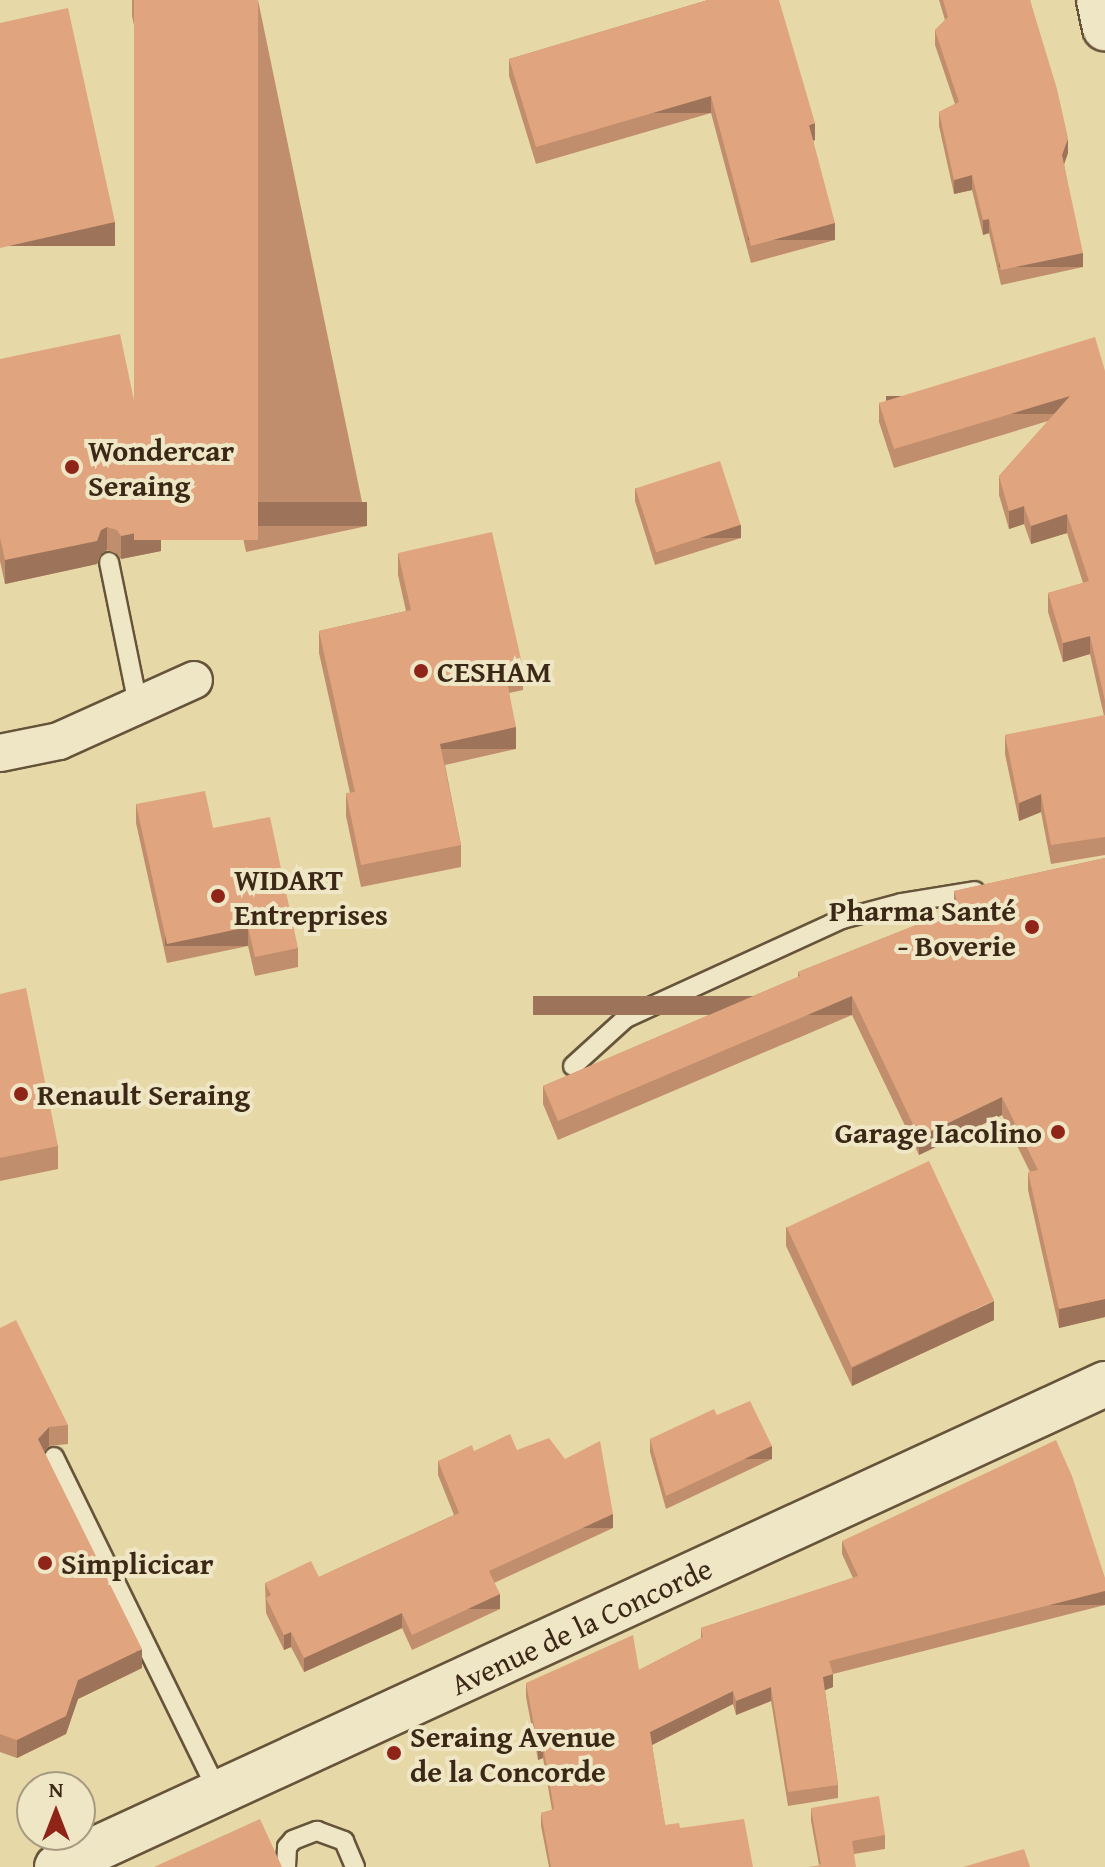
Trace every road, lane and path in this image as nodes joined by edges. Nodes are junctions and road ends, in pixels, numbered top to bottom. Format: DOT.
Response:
graph roads {
  1 [pos="1099,0"];
  2 [pos="1105,28"];
  3 [pos="109,562"];
  4 [pos="194,680"];
  5 [pos="138,704"];
  6 [pos="0,753"];
  7 [pos="997,887"];
  8 [pos="573,1066"];
  9 [pos="1105,1384"];
  10 [pos="54,1457"];
  11 [pos="219,1793"];
  12 [pos="57,1867"];
  13 [pos="286,1867"];
  14 [pos="355,1867"];
  1 -- 2 [label="street"];
  3 -- 5 [label="lane"];
  4 -- 5 [label="street"];
  5 -- 6 [label="street"];
  7 -- 8 [label="lane"];
  9 -- 11 [label="street, Avenue de la Concorde"];
  10 -- 11 [label="lane"];
  11 -- 12 [label="street, Avenue de la Concorde"];
  13 -- 14 [label="lane"];
}
